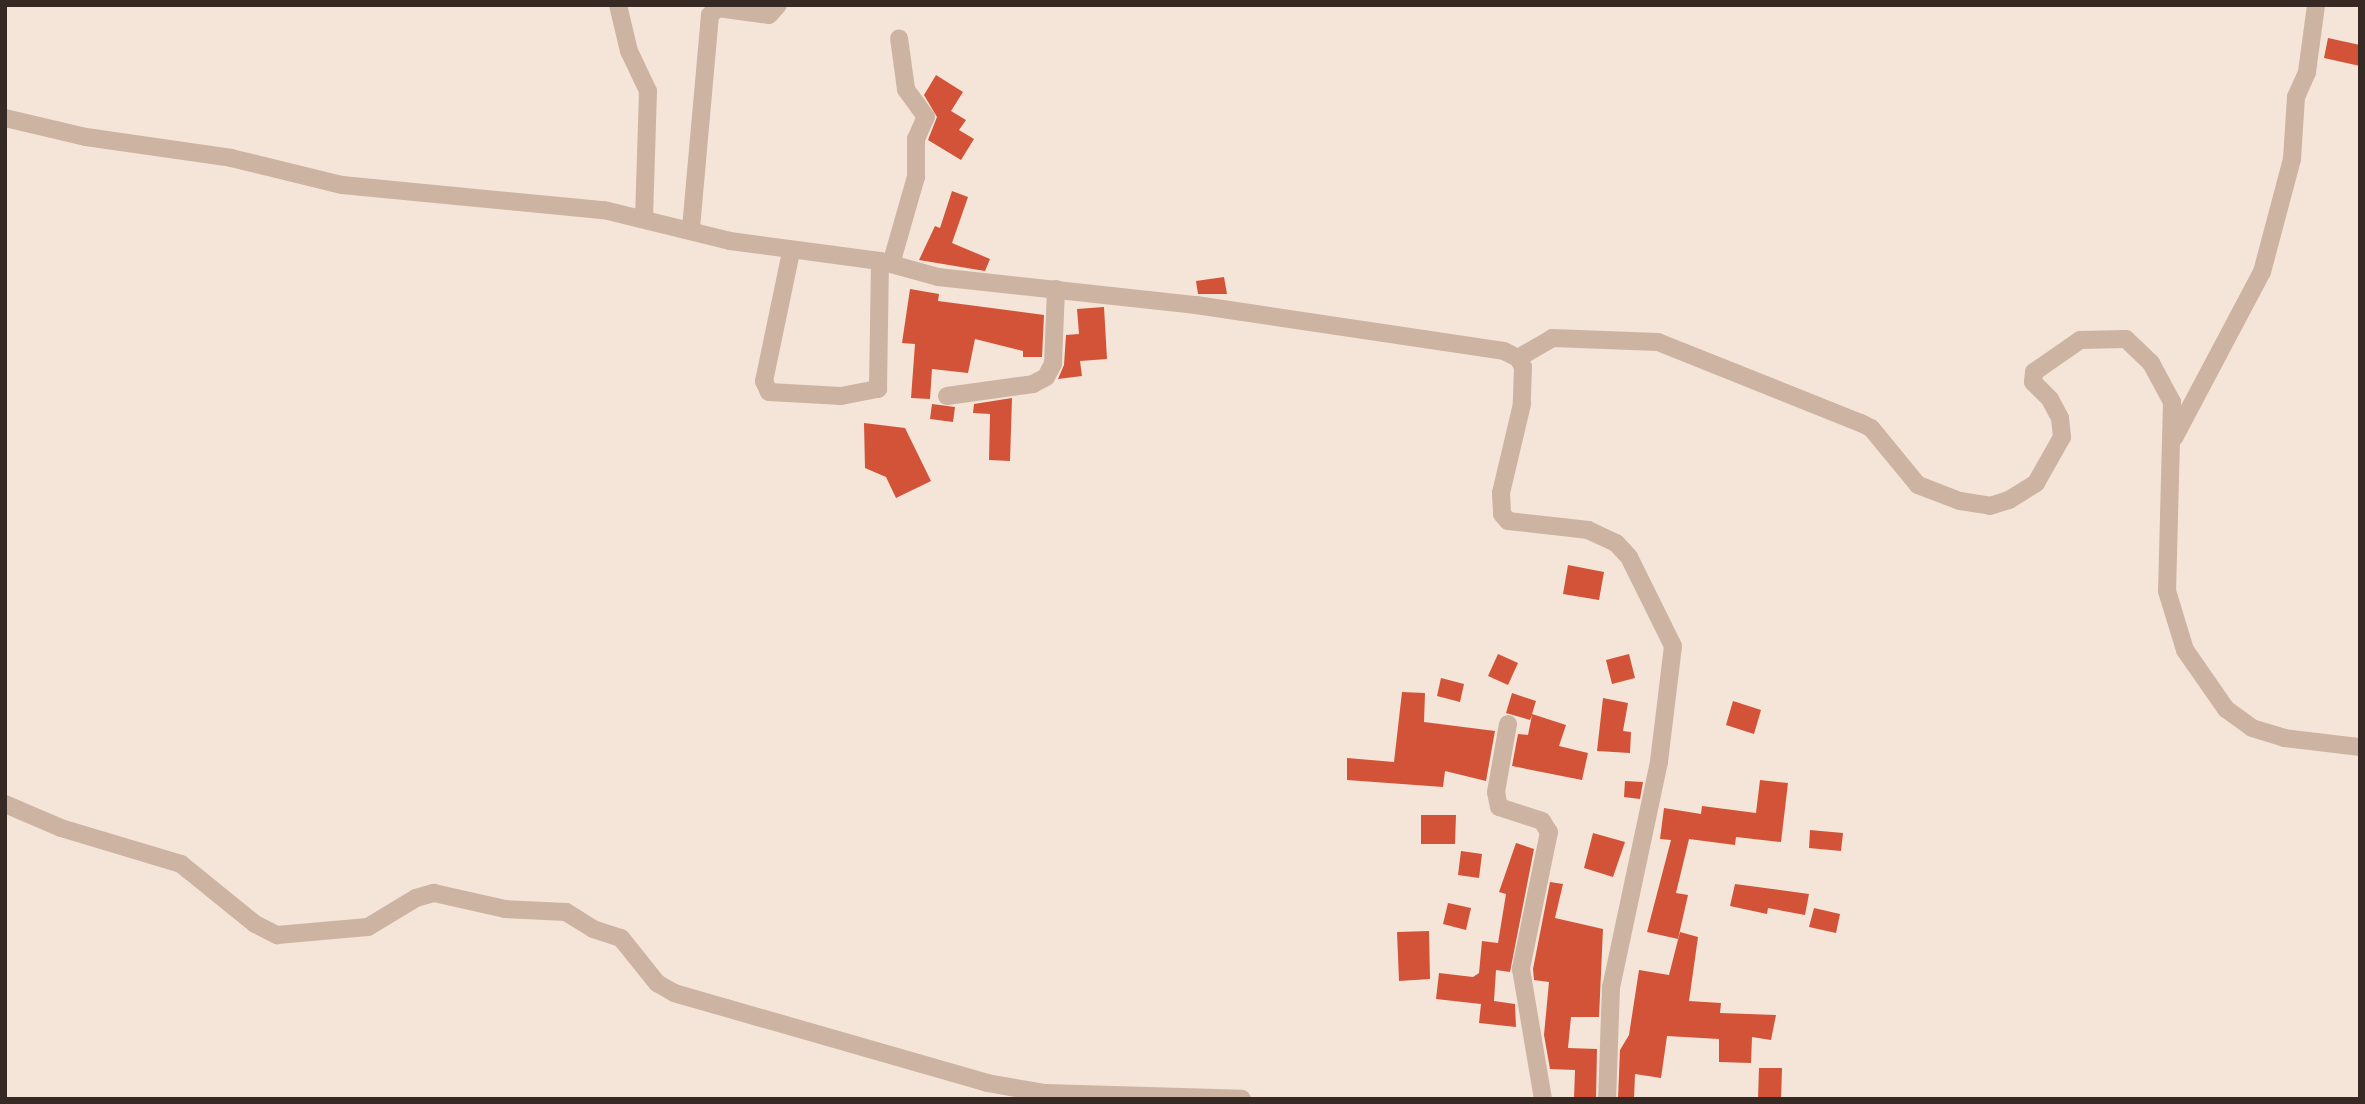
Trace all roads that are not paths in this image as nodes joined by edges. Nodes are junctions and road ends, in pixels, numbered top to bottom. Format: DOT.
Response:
graph roads {
  1 [pos="618,5"];
  2 [pos="778,5"];
  3 [pos="2316,5"];
  4 [pos="899,38"];
  5 [pos="5,118"];
  6 [pos="644,217"];
  7 [pos="691,229"];
  8 [pos="791,252"];
  9 [pos="885,262"];
  10 [pos="1056,289"];
  11 [pos="1518,358"];
  12 [pos="947,396"];
  13 [pos="2174,438"];
  14 [pos="1507,724"];
  15 [pos="2360,747"];
  16 [pos="5,804"];
  17 [pos="1242,1099"];
  18 [pos="1543,1099"];
  19 [pos="1607,1099"];
  1 -- 6 [label="street"];
  2 -- 7 [label="street"];
  3 -- 13 [label="street"];
  4 -- 9 [label="street"];
  5 -- 6 [label="street"];
  6 -- 7 [label="street"];
  7 -- 8 [label="street"];
  8 -- 9 [label="street"];
  8 -- 9 [label="street"];
  9 -- 10 [label="street"];
  10 -- 11 [label="street"];
  10 -- 12 [label="street"];
  11 -- 13 [label="street"];
  11 -- 19 [label="street"];
  13 -- 15 [label="street"];
  14 -- 18 [label="street"];
  16 -- 17 [label="street"];
}
